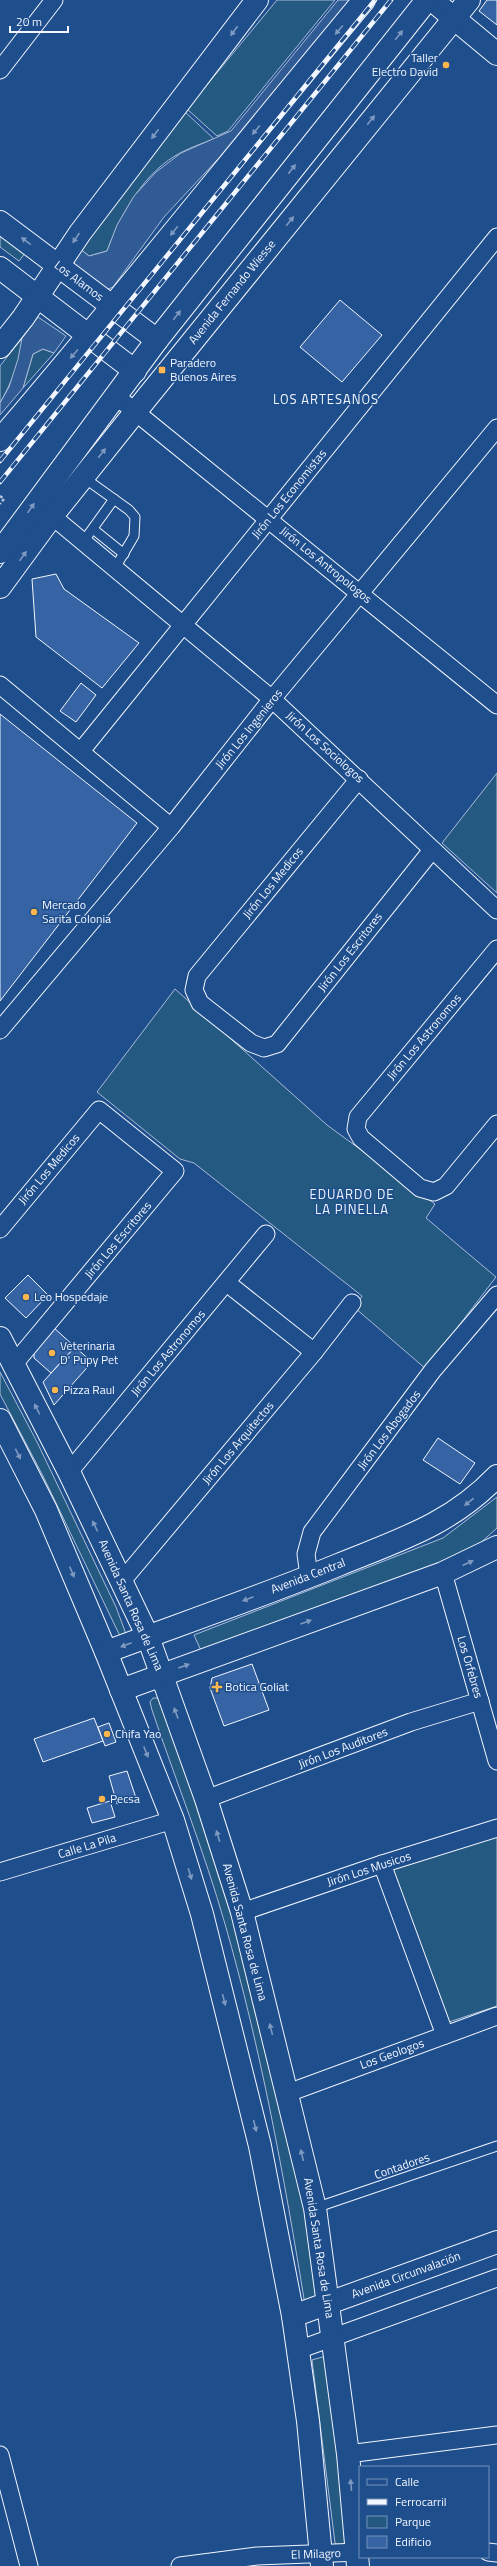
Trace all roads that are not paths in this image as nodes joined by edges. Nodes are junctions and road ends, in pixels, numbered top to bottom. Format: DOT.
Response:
graph roads {
  1 [pos="54,0"];
  2 [pos="257,0"];
  3 [pos="364,0"];
  4 [pos="427,0"];
  5 [pos="432,0"];
  6 [pos="469,0"];
  7 [pos="454,18"];
  8 [pos="497,54"];
  9 [pos="0,70"];
  10 [pos="0,222"];
  11 [pos="497,237"];
  12 [pos="58,265"];
  13 [pos="0,268"];
  14 [pos="38,296"];
  15 [pos="114,307"];
  16 [pos="90,336"];
  17 [pos="157,340"];
  18 [pos="0,347"];
  19 [pos="135,371"];
  20 [pos="117,397"];
  21 [pos="136,411"];
  22 [pos="497,428"];
  23 [pos="0,440"];
  24 [pos="83,477"];
  25 [pos="114,499"];
  26 [pos="52,516"];
  27 [pos="268,519"];
  28 [pos="88,536"];
  29 [pos="0,552"];
  30 [pos="120,561"];
  31 [pos="0,587"];
  32 [pos="361,594"];
  33 [pos="184,624"];
  34 [pos="0,685"];
  35 [pos="272,699"];
  36 [pos="497,705"];
  37 [pos="81,751"];
  38 [pos="359,778"];
  39 [pos="172,827"];
  40 [pos="432,850"];
  41 [pos="497,910"];
  42 [pos="497,949"];
  43 [pos="0,1030"];
  44 [pos="264,1048"];
  45 [pos="497,1124"];
  46 [pos="175,1171"];
  47 [pos="0,1229"];
  48 [pos="266,1234"];
  49 [pos="227,1283"];
  50 [pos="497,1295"];
  51 [pos="352,1303"];
  52 [pos="0,1338"];
  53 [pos="314,1352"];
  54 [pos="14,1364"];
  55 [pos="0,1420"];
  56 [pos="69,1472"];
  57 [pos="497,1476"];
  58 [pos="497,1547"];
  59 [pos="444,1573"];
  60 [pos="309,1576"];
  61 [pos="122,1581"];
  62 [pos="148,1637"];
  63 [pos="106,1652"];
  64 [pos="161,1673"];
  65 [pos="121,1690"];
  66 [pos="480,1701"];
  67 [pos="497,1761"];
  68 [pos="206,1799"];
  69 [pos="173,1820"];
  70 [pos="497,1828"];
  71 [pos="382,1864"];
  72 [pos="0,1872"];
  73 [pos="242,1912"];
  74 [pos="497,2016"];
  75 [pos="445,2035"];
  76 [pos="288,2093"];
  77 [pos="497,2146"];
  78 [pos="315,2208"];
  79 [pos="497,2242"];
  80 [pos="497,2278"];
  81 [pos="329,2304"];
  82 [pos="293,2316"];
  83 [pos="334,2339"];
  84 [pos="298,2350"];
  85 [pos="496,2434"];
  86 [pos="348,2454"];
  87 [pos="0,2455"];
  88 [pos="358,2557"];
  89 [pos="322,2560"];
  90 [pos="29,2566"];
  91 [pos="180,2566"];
  1 -- 9 [label="street"];
  2 -- 12 [label="main road, one-way"];
  3 -- 15 [label="main road, one-way"];
  17 -- 4 [label="main road, one-way"];
  5 -- 7 [label="main road"];
  6 -- 7 [label="main road, Avenida Fernando Wiesse"];
  7 -- 8 [label="main road"];
  21 -- 7 [label="main road, Avenida Fernando Wiesse, one-way"];
  12 -- 10 [label="main road, Los Alamos, one-way"];
  11 -- 27 [label="street, Jirón Los Economistas"];
  12 -- 14 [label="main road"];
  12 -- 15 [label="main road, Los Alamos"];
  13 -- 14 [label="main road"];
  14 -- 16 [label="main road"];
  14 -- 18 [label="main road"];
  15 -- 16 [label="main road"];
  15 -- 17 [label="main road, Los Alamos"];
  16 -- 19 [label="main road"];
  16 -- 23 [label="main road, one-way"];
  17 -- 19 [label="main road"];
  19 -- 20 [label="main road"];
  20 -- 21 [label="street, Jirón Los Antropologos"];
  29 -- 20 [label="main road, one-way"];
  24 -- 21 [label="main road, Avenida Fernando Wiesse, one-way"];
  21 -- 27 [label="street, Jirón Los Antropologos"];
  22 -- 32 [label="street, Jirón Los Ingenieros"];
  24 -- 25 [label="lane"];
  24 -- 26 [label="main road, Avenida Fernando Wiesse"];
  25 -- 28 [label="lane"];
  25 -- 30 [label="lane"];
  26 -- 28 [label="street, Jirón Los Sociologos"];
  31 -- 26 [label="main road, Avenida Fernando Wiesse, one-way"];
  27 -- 32 [label="street, Jirón Los Antropologos"];
  27 -- 33 [label="street, Jirón Los Economistas"];
  28 -- 30 [label="street, Jirón Los Sociologos"];
  30 -- 33 [label="street, Jirón Los Sociologos"];
  32 -- 35 [label="street, Jirón Los Ingenieros"];
  32 -- 36 [label="street, Jirón Los Antropologos"];
  33 -- 35 [label="street, Jirón Los Sociologos"];
  33 -- 37 [label="street, Jirón Los Economistas"];
  34 -- 37 [label="street"];
  35 -- 38 [label="street, Jirón Los Sociologos"];
  35 -- 39 [label="street, Jirón Los Ingenieros"];
  37 -- 39 [label="street"];
  38 -- 40 [label="street, Jirón Los Sociologos"];
  38 -- 44 [label="street, Jirón Los Medicos"];
  39 -- 43 [label="street, Jirón Los Ingenieros"];
  40 -- 41 [label="street, Jirón Los Sociologos"];
  40 -- 44 [label="street, Jirón Los Escritores"];
  42 -- 45 [label="street, Jirón Los Astronomos"];
  46 -- 47 [label="street, Jirón Los Medicos"];
  46 -- 54 [label="street, Jirón Los Escritores"];
  48 -- 49 [label="street, Jirón Los Astronomos"];
  49 -- 53 [label="street"];
  49 -- 56 [label="street, Jirón Los Astronomos"];
  50 -- 60 [label="street, Jirón Los Abogados"];
  51 -- 53 [label="street, Jirón Los Arquitectos"];
  52 -- 54 [label="main road, Avenida Santa Rosa de Lima"];
  53 -- 61 [label="street, Jirón Los Arquitectos"];
  56 -- 54 [label="main road, Avenida Santa Rosa de Lima, one-way"];
  55 -- 63 [label="main road, one-way"];
  61 -- 56 [label="main road, Avenida Santa Rosa de Lima, one-way"];
  57 -- 60 [label="main road, Avenida Central, one-way"];
  59 -- 58 [label="main road, one-way"];
  64 -- 59 [label="main road, one-way"];
  59 -- 66 [label="street, Los Orfebres"];
  60 -- 62 [label="main road, Avenida Central, one-way"];
  61 -- 62 [label="main road, Avenida Santa Rosa de Lima"];
  62 -- 63 [label="main road, Avenida Central, one-way"];
  62 -- 64 [label="main road, Avenida Santa Rosa de Lima"];
  63 -- 65 [label="main road"];
  64 -- 65 [label="main road"];
  68 -- 64 [label="main road, Avenida Santa Rosa de Lima, one-way"];
  65 -- 69 [label="main road, one-way"];
  66 -- 67 [label="street, Los Orfebres"];
  66 -- 68 [label="street, Jirón Los Auditores"];
  73 -- 68 [label="main road, Avenida Santa Rosa de Lima, one-way"];
  69 -- 72 [label="street, Calle La Pila"];
  69 -- 82 [label="main road, one-way"];
  70 -- 71 [label="street, Jirón Los Musicos"];
  71 -- 73 [label="street, Jirón Los Musicos"];
  71 -- 75 [label="street"];
  76 -- 73 [label="main road, Avenida Santa Rosa de Lima, one-way"];
  74 -- 75 [label="street, Los Geologos"];
  75 -- 76 [label="street, Los Geologos"];
  78 -- 76 [label="main road, Avenida Santa Rosa de Lima, one-way"];
  77 -- 78 [label="lane, Contadores"];
  78 -- 81 [label="main road, Avenida Santa Rosa de Lima"];
  79 -- 81 [label="main road, Avenida Circunvalación"];
  80 -- 83 [label="street"];
  81 -- 82 [label="main road, Avenida Circunvalación"];
  81 -- 83 [label="main road, Avenida Santa Rosa de Lima"];
  82 -- 84 [label="main road"];
  83 -- 84 [label="street"];
  83 -- 86 [label="main road, Avenida Santa Rosa de Lima"];
  84 -- 89 [label="main road"];
  85 -- 86 [label="street"];
  88 -- 86 [label="main road, Avenida Santa Rosa de Lima, one-way"];
  87 -- 90 [label="street"];
  88 -- 89 [label="street, El Milagro"];
  89 -- 91 [label="street, El Milagro"];
}
